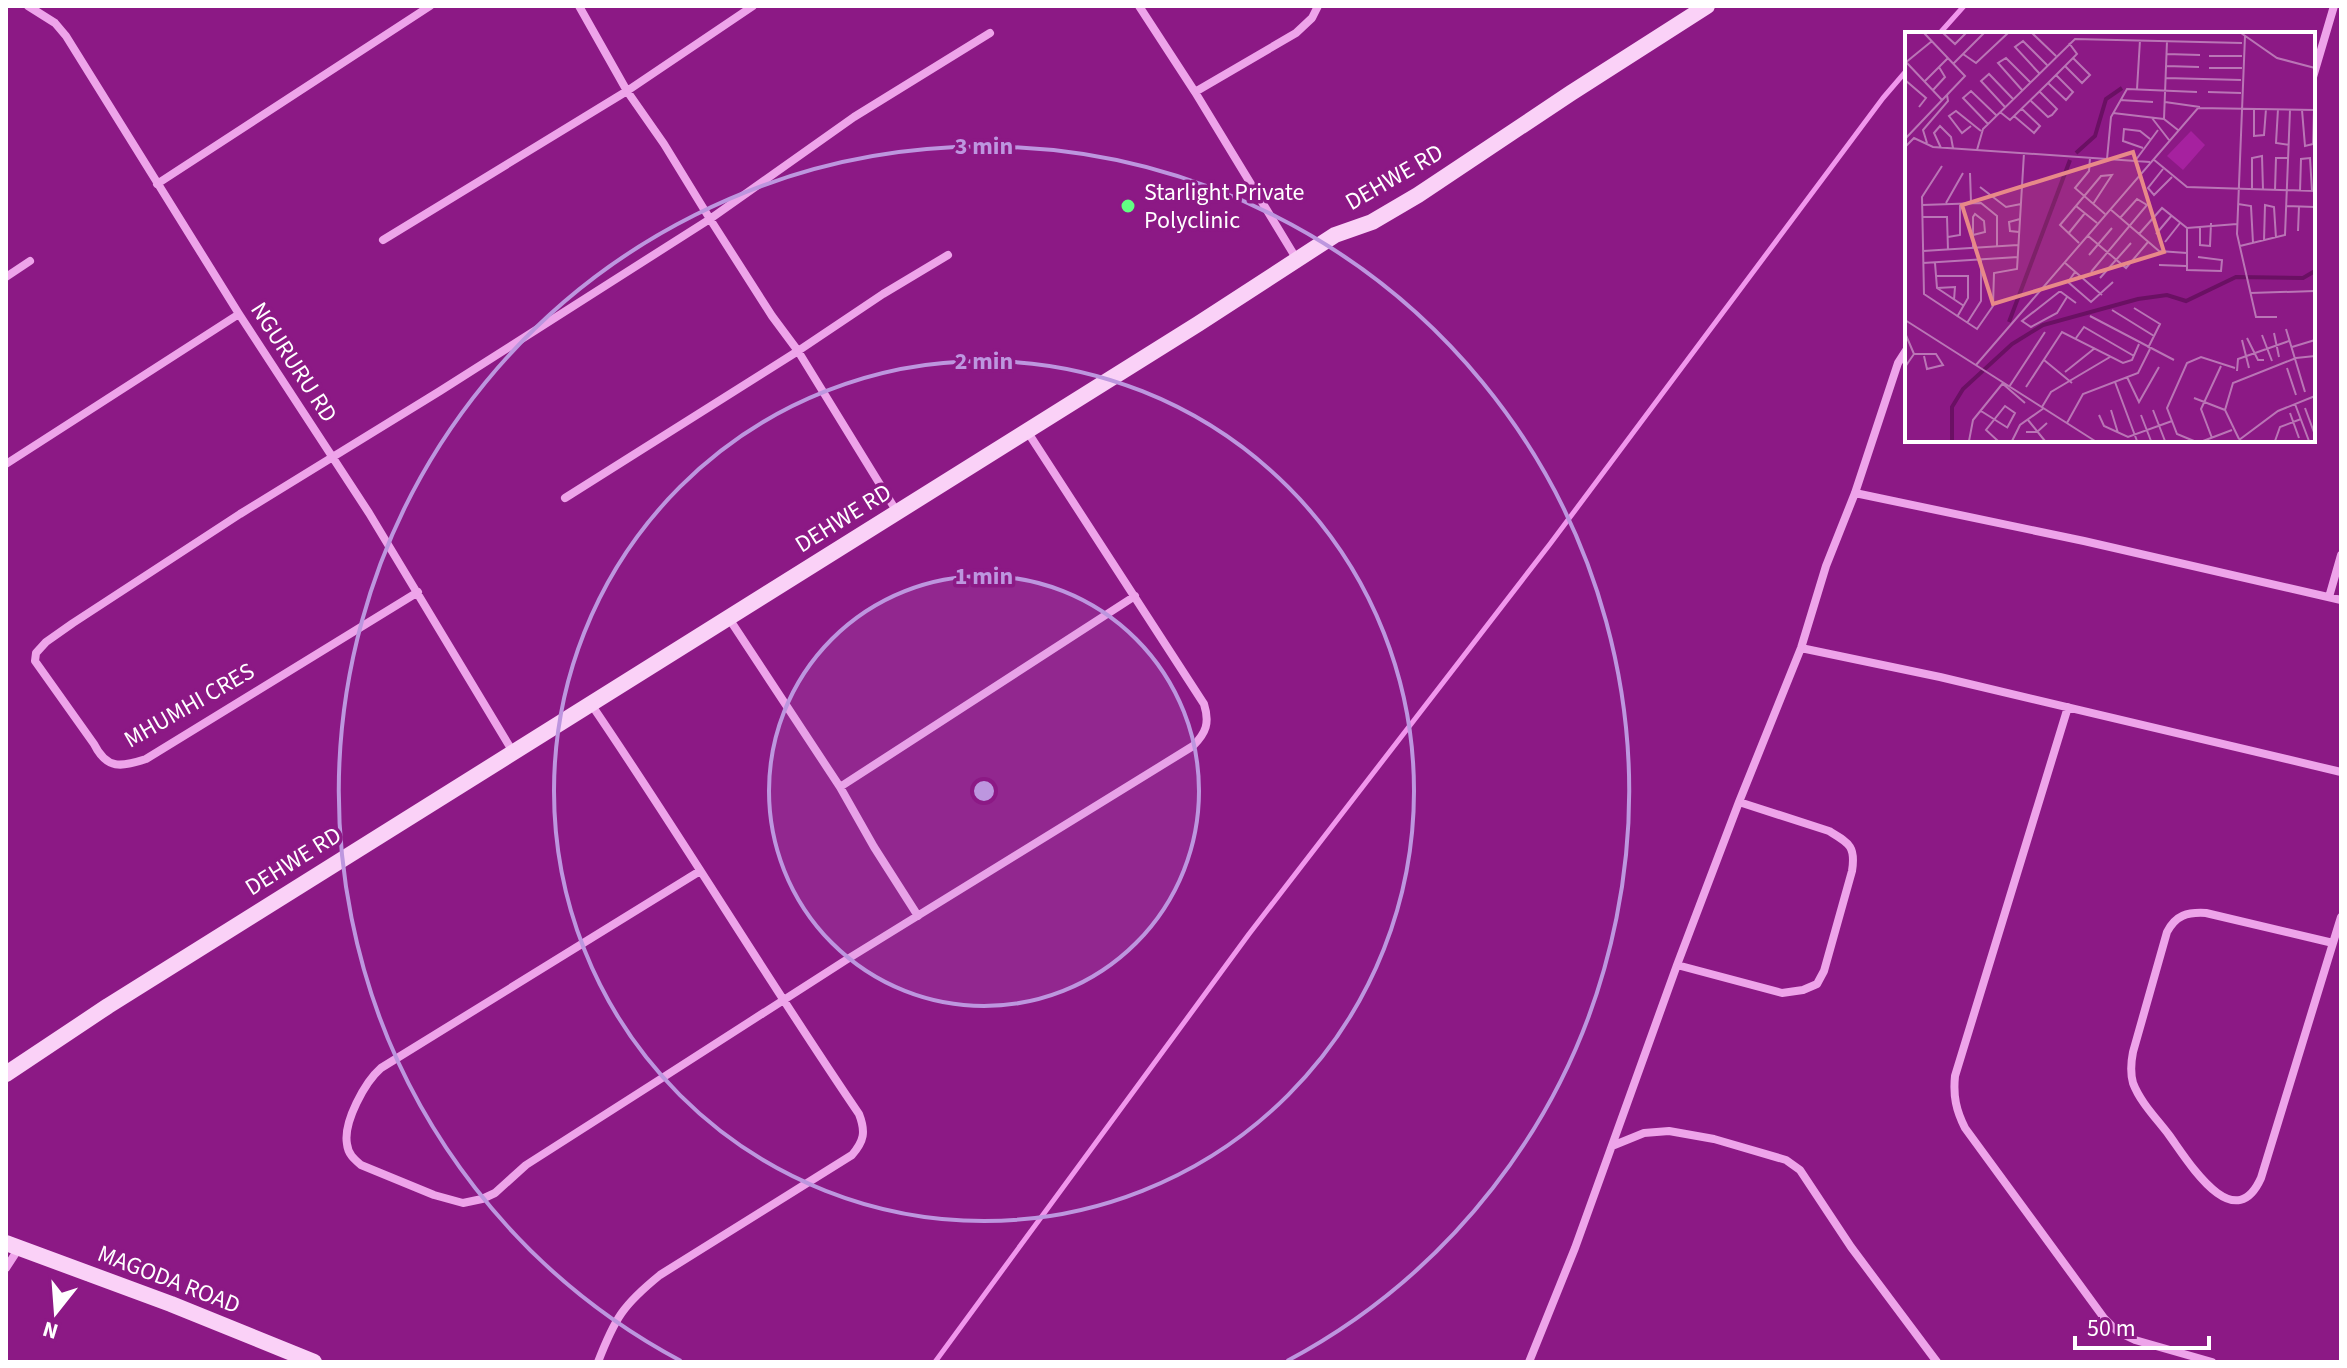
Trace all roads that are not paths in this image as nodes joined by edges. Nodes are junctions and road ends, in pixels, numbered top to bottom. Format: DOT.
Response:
graph roads {
  1 [pos="28,6"];
  2 [pos="430,6"];
  3 [pos="579,6"];
  4 [pos="753,6"];
  5 [pos="1139,6"];
  6 [pos="1318,6"];
  7 [pos="1707,6"];
  8 [pos="2334,6"];
  9 [pos="990,33"];
  10 [pos="2315,70"];
  11 [pos="627,91"];
  12 [pos="1195,92"];
  13 [pos="157,184"];
  14 [pos="710,219"];
  15 [pos="383,240"];
  16 [pos="948,255"];
  17 [pos="1296,258"];
  18 [pos="30,261"];
  19 [pos="6,277"];
  20 [pos="239,314"];
  21 [pos="798,351"];
  22 [pos="1905,352"];
  23 [pos="1027,431"];
  24 [pos="331,457"];
  25 [pos="6,464"];
  26 [pos="1855,493"];
  27 [pos="565,498"];
  28 [pos="898,513"];
  29 [pos="2341,555"];
  30 [pos="418,592"];
  31 [pos="1135,596"];
  32 [pos="2329,597"];
  33 [pos="2341,600"];
  34 [pos="728,617"];
  35 [pos="1801,648"];
  36 [pos="590,703"];
  37 [pos="2068,707"];
  38 [pos="513,752"];
  39 [pos="2341,772"];
  40 [pos="840,787"];
  41 [pos="1739,802"];
  42 [pos="700,871"];
  43 [pos="918,916"];
  44 [pos="2341,917"];
  45 [pos="2333,943"];
  46 [pos="1677,965"];
  47 [pos="783,1001"];
  48 [pos="6,1074"];
  49 [pos="1612,1146"];
  50 [pos="13,1245"];
  51 [pos="6,1268"];
  52 [pos="314,1362"];
  53 [pos="598,1362"];
  54 [pos="1529,1362"];
  55 [pos="1937,1362"];
  56 [pos="2212,1362"];
  1 -- 13 [label="street, NGURURU RD"];
  2 -- 13 [label="street"];
  3 -- 11 [label="street"];
  4 -- 11 [label="street"];
  5 -- 12 [label="street"];
  6 -- 12 [label="street"];
  7 -- 17 [label="street, DEHWE RD"];
  8 -- 10 [label="street"];
  9 -- 14 [label="street"];
  11 -- 14 [label="street"];
  11 -- 15 [label="street"];
  12 -- 17 [label="street"];
  13 -- 20 [label="street, NGURURU RD"];
  14 -- 21 [label="street"];
  14 -- 24 [label="street"];
  16 -- 21 [label="street"];
  17 -- 23 [label="street, DEHWE RD"];
  18 -- 19 [label="street"];
  20 -- 24 [label="street, NGURURU RD"];
  20 -- 25 [label="street"];
  21 -- 27 [label="street"];
  21 -- 28 [label="street"];
  22 -- 26 [label="street"];
  23 -- 28 [label="street, DEHWE RD"];
  23 -- 31 [label="street"];
  24 -- 30 [label="street, NGURURU RD"];
  24 -- 30 [label="street, MHUMHI CRES"];
  26 -- 32 [label="street"];
  26 -- 35 [label="street"];
  28 -- 34 [label="street, DEHWE RD"];
  29 -- 32 [label="street"];
  30 -- 38 [label="street, NGURURU RD"];
  31 -- 40 [label="street"];
  31 -- 43 [label="street"];
  32 -- 33 [label="street"];
  34 -- 36 [label="street, DEHWE RD"];
  34 -- 40 [label="street"];
  35 -- 37 [label="street"];
  35 -- 41 [label="street"];
  36 -- 38 [label="street, DEHWE RD"];
  36 -- 42 [label="street"];
  37 -- 39 [label="street"];
  37 -- 56 [label="street"];
  38 -- 48 [label="street, DEHWE RD"];
  40 -- 43 [label="street"];
  41 -- 46 [label="street"];
  41 -- 46 [label="street"];
  42 -- 47 [label="street"];
  42 -- 47 [label="street"];
  43 -- 47 [label="street"];
  44 -- 45 [label="street"];
  45 -- 45 [label="street"];
  46 -- 49 [label="street"];
  47 -- 53 [label="street"];
  49 -- 54 [label="street"];
  49 -- 55 [label="street"];
  50 -- 51 [label="street"];
  50 -- 52 [label="street, MAGODA ROAD"];
}
